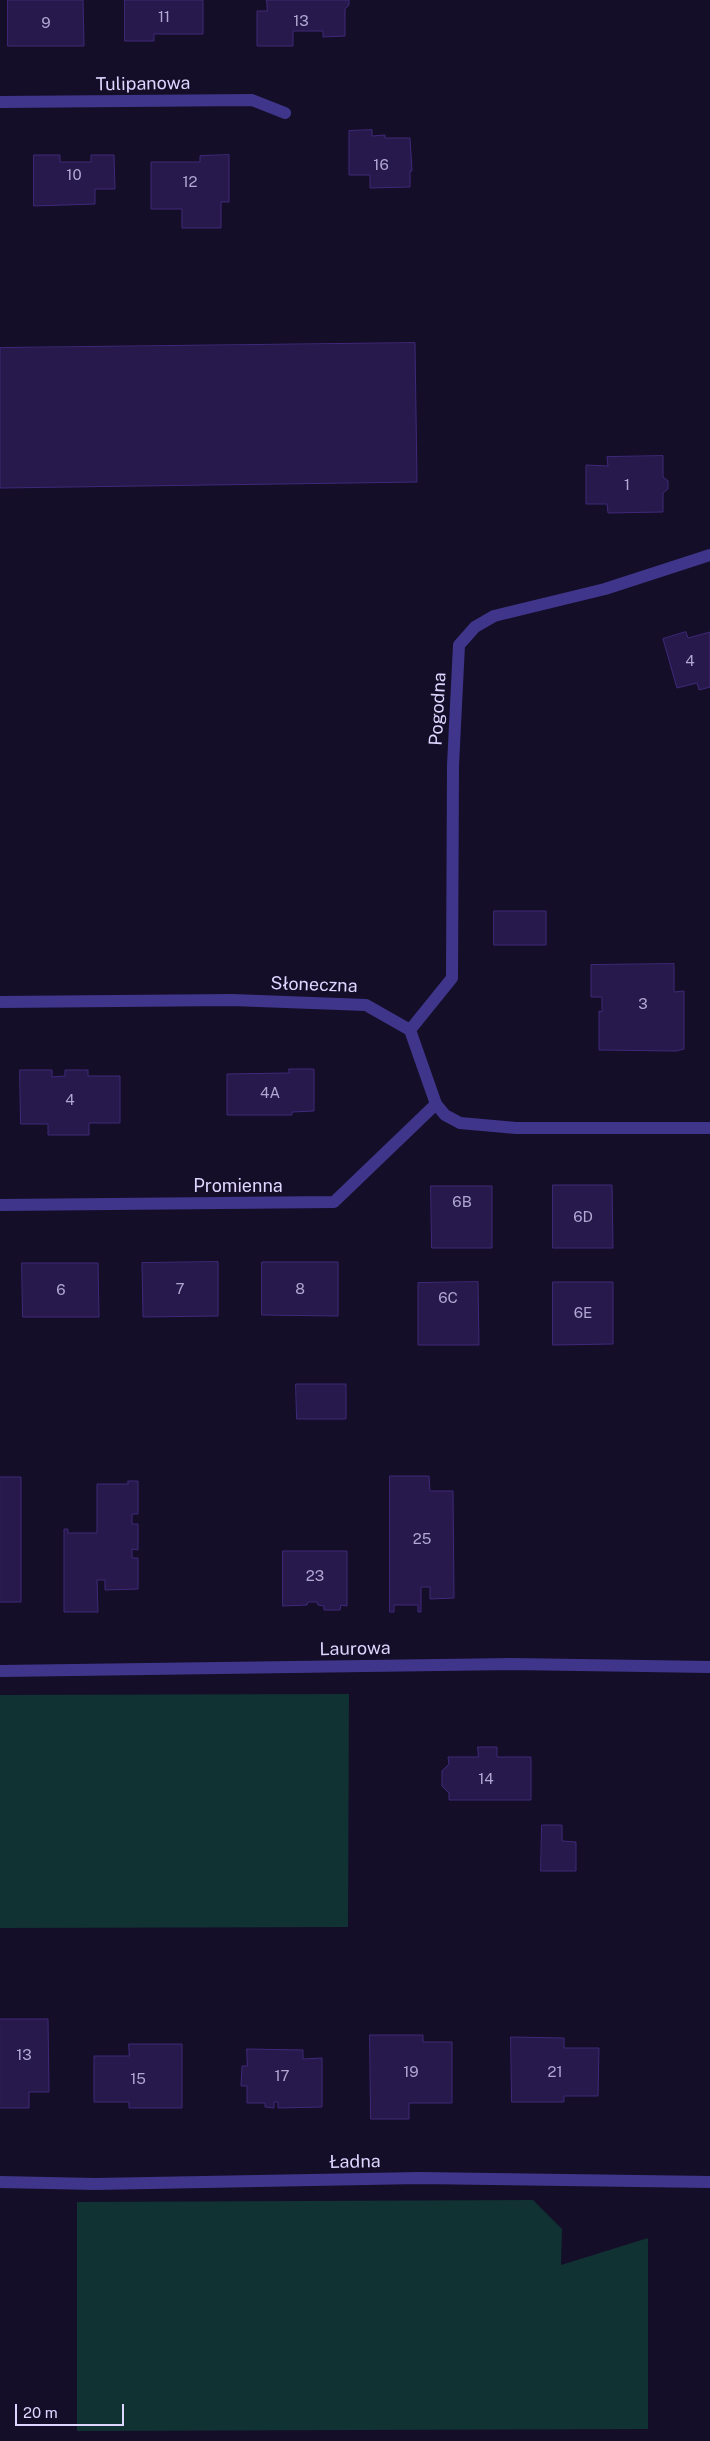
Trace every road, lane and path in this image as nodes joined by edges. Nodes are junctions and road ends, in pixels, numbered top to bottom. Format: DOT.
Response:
graph roads {
  1 [pos="0,102"];
  2 [pos="285,113"];
  3 [pos="710,555"];
  4 [pos="0,1002"];
  5 [pos="410,1030"];
  6 [pos="436,1104"];
  7 [pos="710,1128"];
  8 [pos="0,1205"];
  9 [pos="710,1667"];
  10 [pos="0,1671"];
  11 [pos="0,2182"];
  12 [pos="710,2182"];
  1 -- 2 [label="street, Tulipanowa"];
  3 -- 5 [label="street, Pogodna"];
  4 -- 5 [label="street, Słoneczna"];
  5 -- 6 [label="street"];
  6 -- 7 [label="street"];
  6 -- 8 [label="street, Promienna"];
  9 -- 10 [label="street, Laurowa"];
  11 -- 12 [label="street, Ładna"];
}
